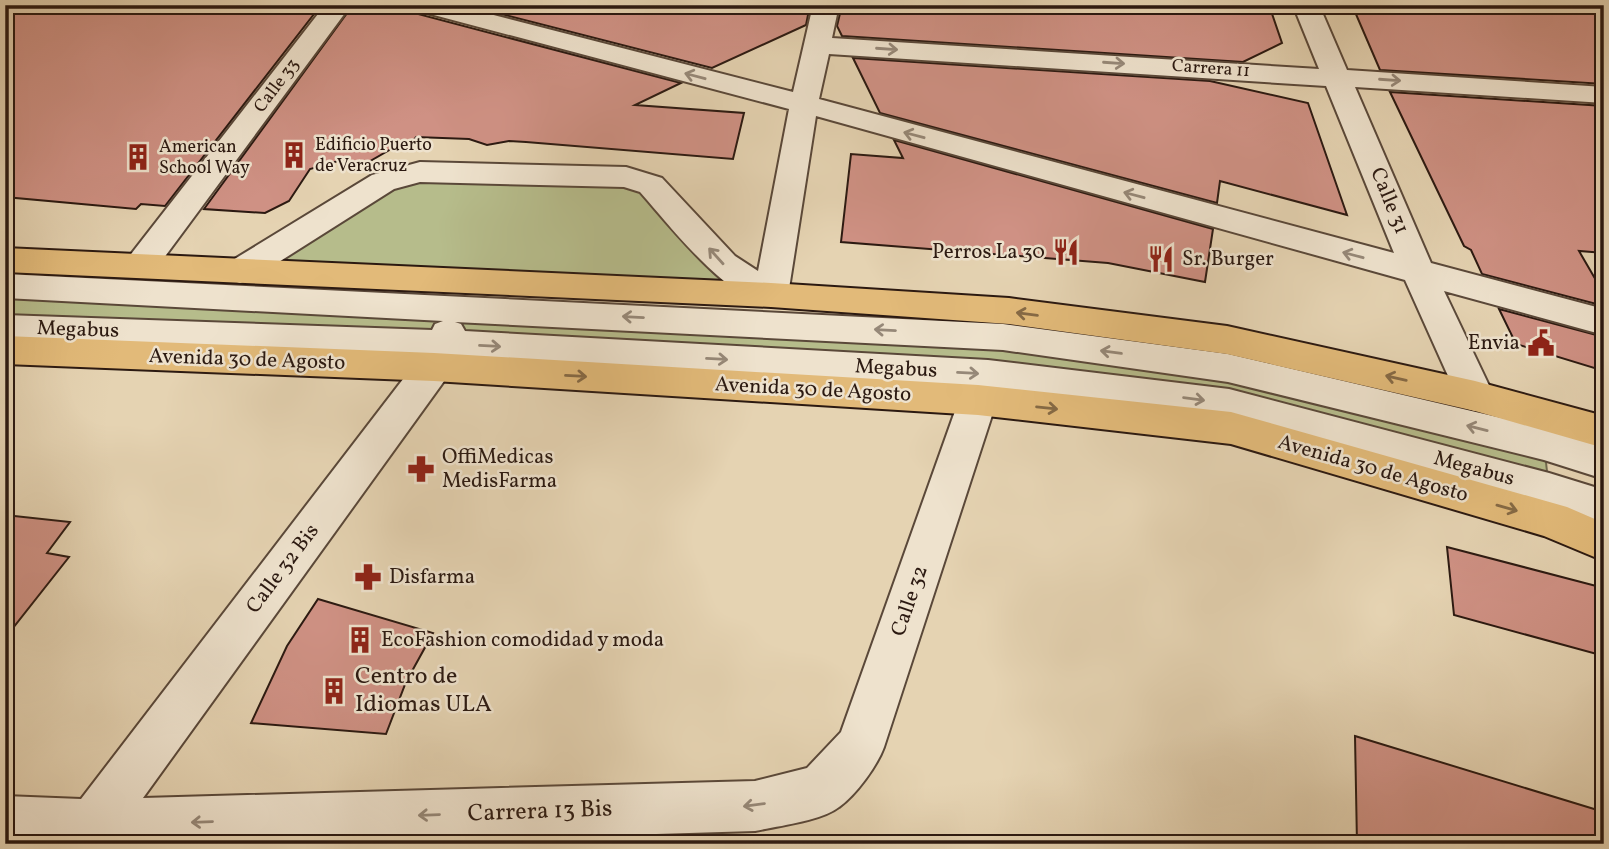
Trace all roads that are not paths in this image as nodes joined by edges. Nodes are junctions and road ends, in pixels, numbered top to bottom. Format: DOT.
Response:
graph roads {
  1 [pos="338,5"];
  2 [pos="424,5"];
  3 [pos="826,5"];
  4 [pos="1306,5"];
  5 [pos="818,45"];
  6 [pos="1338,77"];
  7 [pos="1604,95"];
  8 [pos="804,104"];
  9 [pos="5,260"];
  10 [pos="140,266"];
  11 [pos="240,271"];
  12 [pos="1419,273"];
  13 [pos="5,286"];
  14 [pos="461,295"];
  15 [pos="771,295"];
  16 [pos="1604,322"];
  17 [pos="5,328"];
  18 [pos="5,350"];
  19 [pos="440,356"];
  20 [pos="1475,396"];
  21 [pos="978,400"];
  22 [pos="1604,432"];
  23 [pos="1604,463"];
  24 [pos="1604,508"];
  25 [pos="1604,541"];
  26 [pos="821,790"];
  27 [pos="5,821"];
  28 [pos="85,834"];
  1 -- 10 [label="street, Calle 33"];
  8 -- 2 [label="street, one-way"];
  3 -- 5 [label="street"];
  4 -- 6 [label="street, Calle 31"];
  5 -- 6 [label="street, Carrera 11, one-way"];
  5 -- 8 [label="street"];
  6 -- 7 [label="street, Carrera 11, one-way"];
  6 -- 12 [label="street, Calle 31"];
  12 -- 8 [label="street, one-way"];
  8 -- 15 [label="street"];
  9 -- 10 [label="main road"];
  10 -- 11 [label="main road"];
  11 -- 14 [label="main road"];
  15 -- 11 [label="street, one-way"];
  12 -- 16 [label="street"];
  12 -- 20 [label="street, Calle 31"];
  13 -- 14 [label="street, Megabus"];
  14 -- 15 [label="main road"];
  14 -- 19 [label="street, Calle 32 Bis"];
  23 -- 14 [label="street, Megabus, one-way"];
  20 -- 15 [label="main road, one-way"];
  17 -- 19 [label="street, Megabus"];
  18 -- 19 [label="main road, Avenida 30 de Agosto"];
  19 -- 21 [label="main road, Avenida 30 de Agosto, one-way"];
  19 -- 24 [label="street, Megabus, one-way"];
  19 -- 28 [label="street, Calle 32 Bis"];
  20 -- 22 [label="main road"];
  21 -- 25 [label="main road, Avenida 30 de Agosto, one-way"];
  21 -- 26 [label="street, Calle 32"];
  26 -- 28 [label="street, Carrera 13 Bis, one-way"];
  27 -- 28 [label="street, Carrera 13 Bis"];
}
